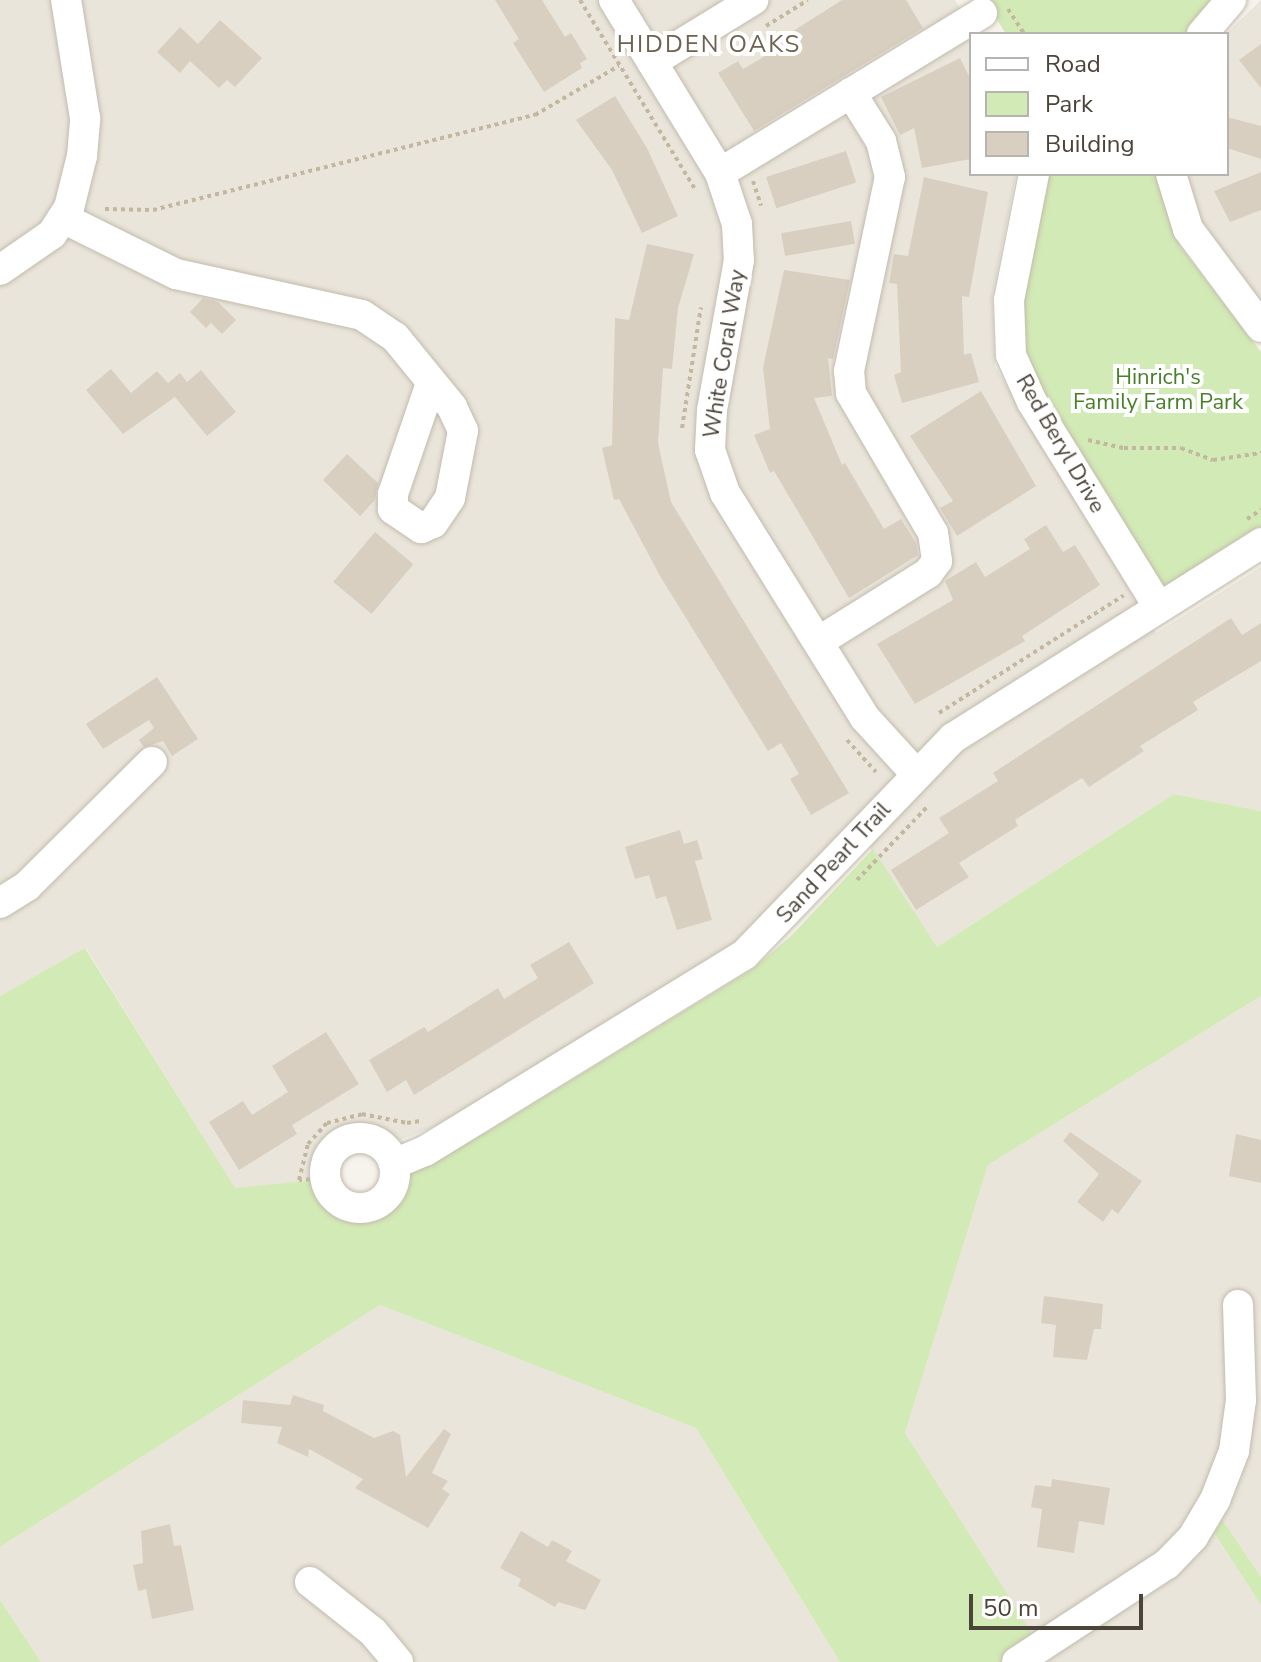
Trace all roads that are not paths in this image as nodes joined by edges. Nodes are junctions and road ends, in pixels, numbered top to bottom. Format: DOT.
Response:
graph roads {
  1 [pos="66,0"];
  2 [pos="614,0"];
  3 [pos="753,0"];
  4 [pos="1231,0"];
  5 [pos="989,12"];
  6 [pos="1204,32"];
  7 [pos="648,56"];
  8 [pos="851,93"];
  9 [pos="731,166"];
  10 [pos="1034,176"];
  11 [pos="1172,176"];
  12 [pos="66,213"];
  13 [pos="0,270"];
  14 [pos="1261,327"];
  15 [pos="431,383"];
  16 [pos="1261,543"];
  17 [pos="1151,595"];
  18 [pos="818,642"];
  19 [pos="152,762"];
  20 [pos="907,776"];
  21 [pos="0,903"];
  22 [pos="394,1164"];
  23 [pos="1238,1305"];
  24 [pos="310,1582"];
  25 [pos="398,1662"];
  26 [pos="1017,1662"];
  1 -- 12 [label="street"];
  2 -- 7 [label="street, White Coral Way"];
  3 -- 7 [label="street"];
  4 -- 6 [label="street"];
  5 -- 8 [label="street"];
  7 -- 9 [label="street, White Coral Way"];
  8 -- 9 [label="street"];
  8 -- 18 [label="street"];
  9 -- 18 [label="street, White Coral Way"];
  10 -- 17 [label="street, Red Beryl Drive"];
  11 -- 14 [label="street"];
  12 -- 13 [label="street"];
  12 -- 15 [label="street"];
  16 -- 17 [label="street, Sand Pearl Trail"];
  17 -- 20 [label="street, Sand Pearl Trail"];
  18 -- 20 [label="street, White Coral Way"];
  19 -- 21 [label="street"];
  20 -- 22 [label="street, Sand Pearl Trail"];
  22 -- 22 [label="street"];
  23 -- 26 [label="street"];
  24 -- 25 [label="street"];
}
